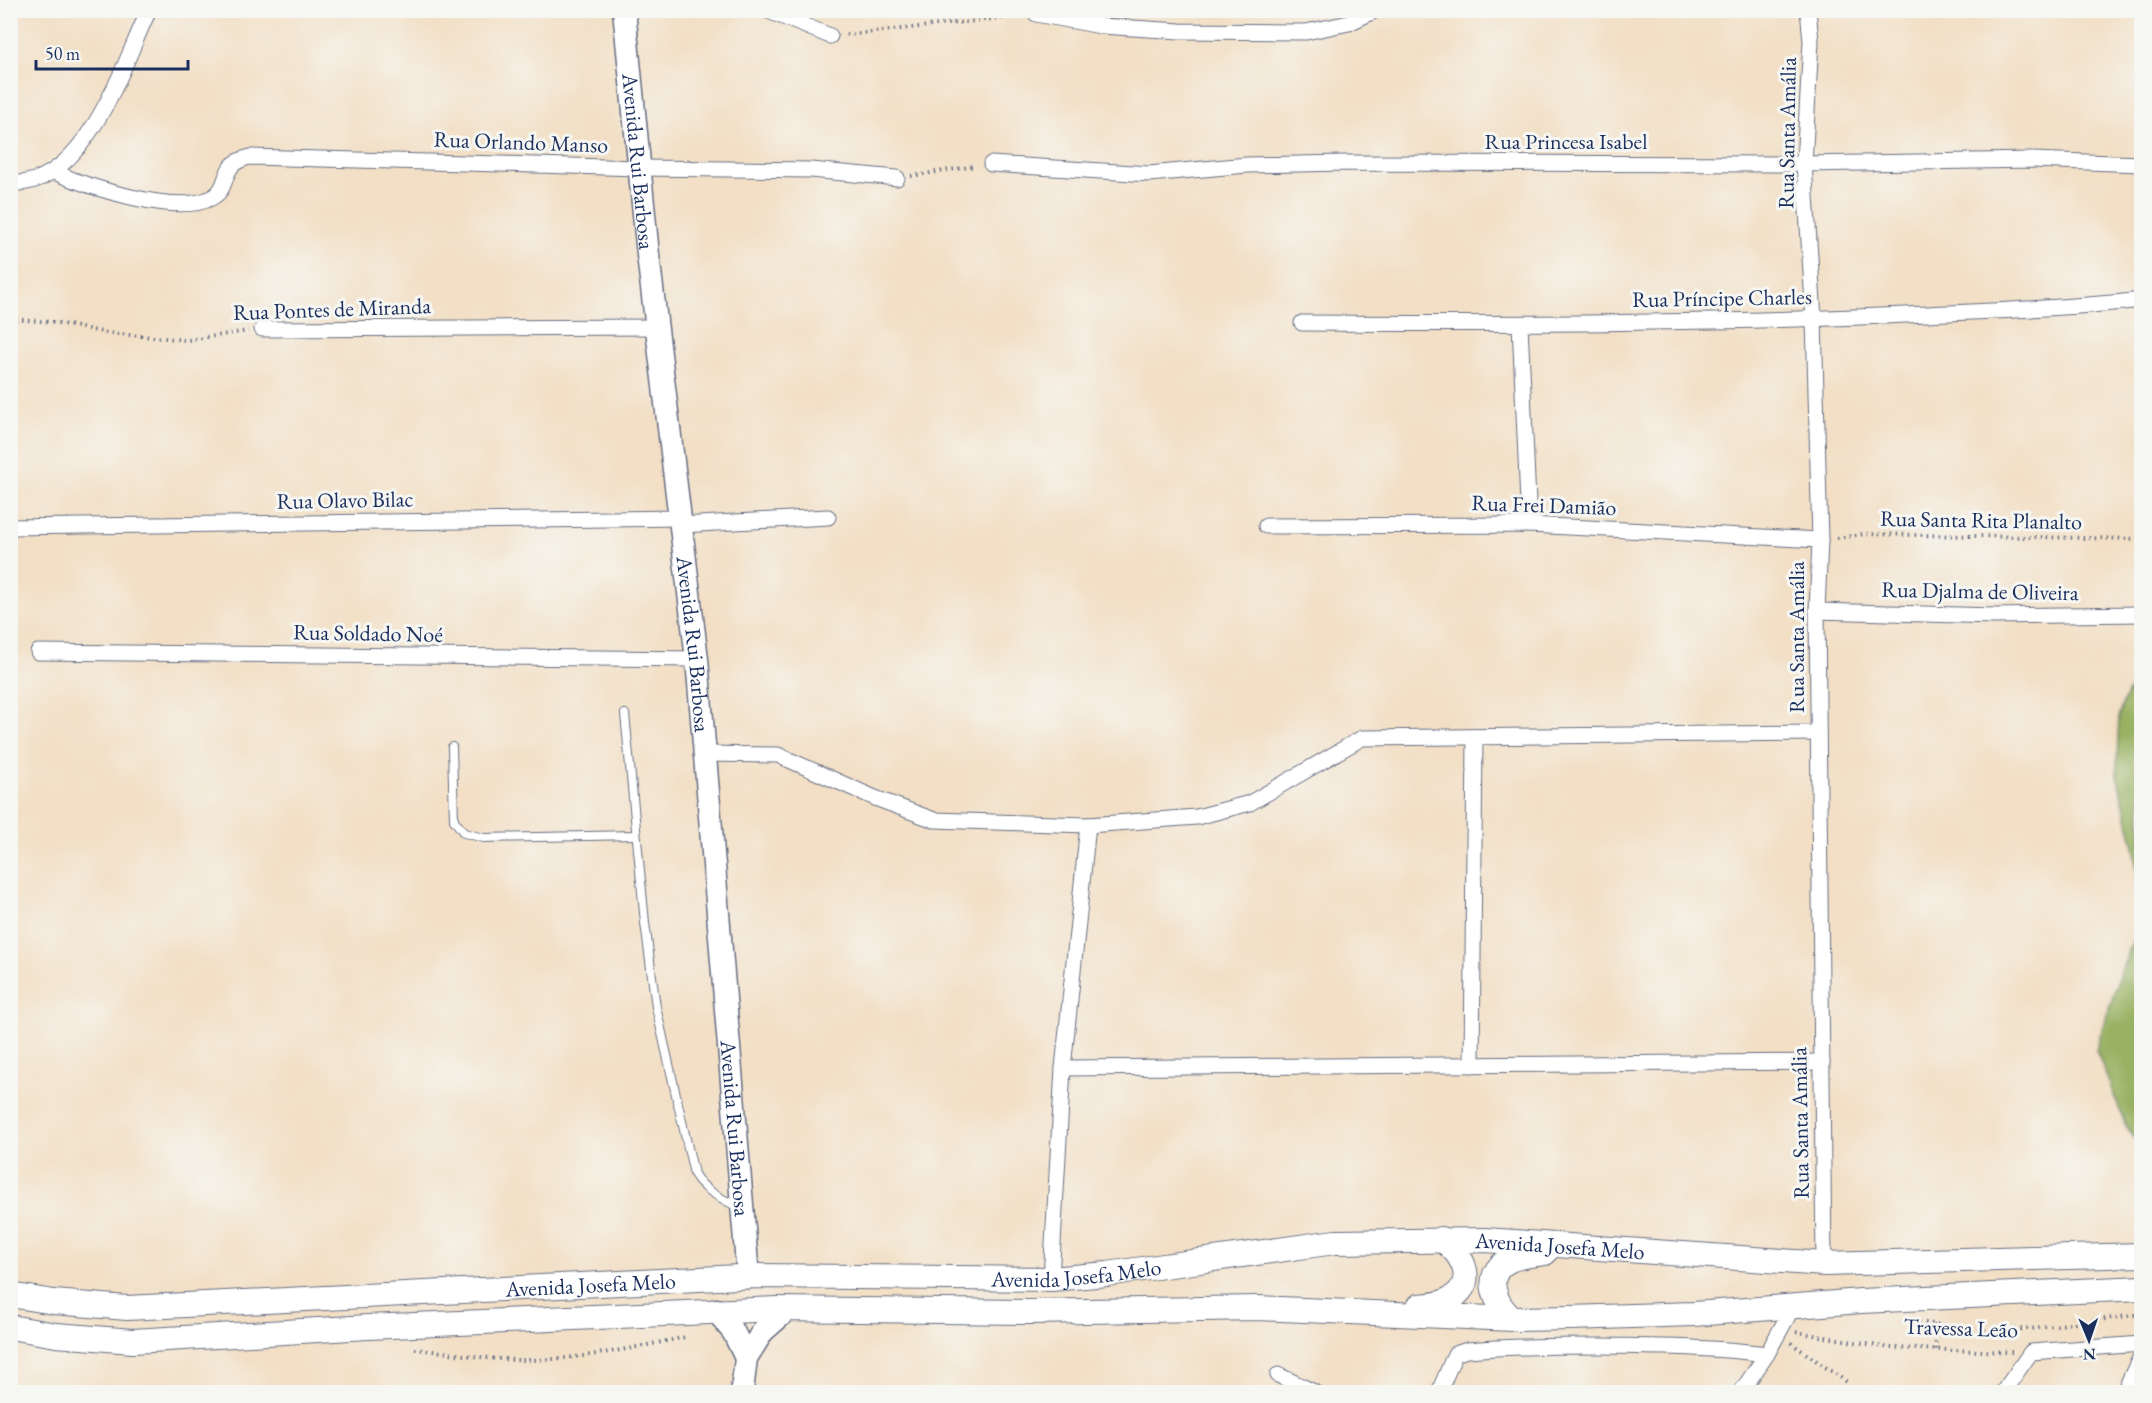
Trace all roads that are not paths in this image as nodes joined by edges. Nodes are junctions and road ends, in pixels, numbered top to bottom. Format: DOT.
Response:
graph roads {
  1 [pos="149,10"];
  2 [pos="624,10"];
  3 [pos="766,10"];
  4 [pos="1376,10"];
  5 [pos="1802,10"];
  6 [pos="1808,10"];
  7 [pos="1815,10"];
  8 [pos="1036,14"];
  9 [pos="830,36"];
  10 [pos="991,164"];
  11 [pos="1804,164"];
  12 [pos="2142,164"];
  13 [pos="639,168"];
  14 [pos="54,172"];
  15 [pos="897,178"];
  16 [pos="10,183"];
  17 [pos="2142,300"];
  18 [pos="1814,319"];
  19 [pos="1302,323"];
  20 [pos="1520,324"];
  21 [pos="657,327"];
  22 [pos="262,329"];
  23 [pos="828,517"];
  24 [pos="681,522"];
  25 [pos="1529,525"];
  26 [pos="1266,526"];
  27 [pos="10,527"];
  28 [pos="1820,540"];
  29 [pos="1817,611"];
  30 [pos="2142,614"];
  31 [pos="38,652"];
  32 [pos="697,659"];
  33 [pos="625,714"];
  34 [pos="1818,733"];
  35 [pos="1475,737"];
  36 [pos="452,747"];
  37 [pos="705,754"];
  38 [pos="1088,825"];
  39 [pos="636,835"];
  40 [pos="1822,1062"];
  41 [pos="1472,1065"];
  42 [pos="1063,1068"];
  43 [pos="742,1209"];
  44 [pos="1441,1239"];
  45 [pos="1586,1247"];
  46 [pos="2142,1255"];
  47 [pos="1824,1264"];
  48 [pos="748,1277"];
  49 [pos="1051,1279"];
  50 [pos="2142,1288"];
  51 [pos="10,1294"];
  52 [pos="1794,1305"];
  53 [pos="788,1309"];
  54 [pos="716,1311"];
  55 [pos="1375,1313"];
  56 [pos="1570,1318"];
  57 [pos="1513,1319"];
  58 [pos="10,1327"];
  59 [pos="2142,1344"];
  60 [pos="1571,1346"];
  61 [pos="1767,1354"];
  62 [pos="2142,1354"];
  63 [pos="746,1358"];
  64 [pos="1278,1375"];
  65 [pos="742,1392"];
  66 [pos="1314,1392"];
  67 [pos="1439,1392"];
  68 [pos="1741,1392"];
  69 [pos="2003,1392"];
  70 [pos="2124,1392"];
  1 -- 14 [label="street"];
  2 -- 13 [label="street, Avenida Rui Barbosa"];
  3 -- 9 [label="street"];
  4 -- 8 [label="street"];
  5 -- 6 [label="street"];
  6 -- 7 [label="street"];
  6 -- 11 [label="street, Rua Santa Amália"];
  10 -- 11 [label="street, Rua Princesa Isabel"];
  11 -- 12 [label="street, Rua Princesa Isabel"];
  11 -- 18 [label="street, Rua Santa Amália"];
  13 -- 14 [label="street, Rua Orlando Manso"];
  13 -- 15 [label="street, Rua Orlando Manso"];
  13 -- 21 [label="street, Avenida Rui Barbosa"];
  14 -- 16 [label="street"];
  17 -- 18 [label="street, Rua Príncipe Charles"];
  18 -- 20 [label="street, Rua Príncipe Charles"];
  18 -- 28 [label="street, Rua Santa Amália"];
  19 -- 20 [label="street, Rua Príncipe Charles"];
  20 -- 25 [label="street"];
  21 -- 22 [label="street, Rua Pontes de Miranda"];
  21 -- 24 [label="street, Avenida Rui Barbosa"];
  23 -- 24 [label="street, Rua Olavo Bilac"];
  24 -- 27 [label="street, Rua Olavo Bilac"];
  24 -- 32 [label="street, Avenida Rui Barbosa"];
  25 -- 26 [label="street, Rua Frei Damião"];
  25 -- 28 [label="street, Rua Frei Damião"];
  28 -- 29 [label="street, Rua Santa Amália"];
  29 -- 30 [label="street, Rua Djalma de Oliveira"];
  29 -- 34 [label="street, Rua Santa Amália"];
  31 -- 32 [label="street, Rua Soldado Noé"];
  32 -- 37 [label="street, Avenida Rui Barbosa"];
  33 -- 39 [label="lane"];
  34 -- 35 [label="street"];
  34 -- 40 [label="street, Rua Santa Amália"];
  35 -- 38 [label="street"];
  35 -- 41 [label="street"];
  36 -- 39 [label="lane"];
  37 -- 38 [label="street"];
  37 -- 43 [label="street, Avenida Rui Barbosa"];
  38 -- 42 [label="street"];
  39 -- 43 [label="lane"];
  40 -- 41 [label="street"];
  40 -- 47 [label="street, Rua Santa Amália"];
  41 -- 42 [label="street"];
  42 -- 49 [label="street"];
  43 -- 48 [label="street, Avenida Rui Barbosa"];
  44 -- 45 [label="main road, Avenida Josefa Melo"];
  44 -- 49 [label="main road, Avenida Josefa Melo"];
  44 -- 55 [label="main road"];
  45 -- 47 [label="main road, Avenida Josefa Melo"];
  45 -- 57 [label="main road"];
  46 -- 47 [label="main road, Avenida Josefa Melo"];
  48 -- 49 [label="main road, Avenida Josefa Melo"];
  48 -- 51 [label="main road, Avenida Josefa Melo"];
  50 -- 52 [label="main road, Avenida Josefa Melo"];
  52 -- 56 [label="main road, Avenida Josefa Melo"];
  52 -- 61 [label="street"];
  53 -- 54 [label="main road, Avenida Josefa Melo"];
  53 -- 55 [label="main road, Avenida Josefa Melo"];
  53 -- 63 [label="street"];
  54 -- 58 [label="main road, Avenida Josefa Melo"];
  54 -- 63 [label="street"];
  55 -- 57 [label="main road, Avenida Josefa Melo"];
  56 -- 57 [label="main road, Avenida Josefa Melo"];
  56 -- 60 [label="street"];
  59 -- 69 [label="street, Travessa Leão"];
  60 -- 61 [label="street"];
  60 -- 67 [label="street"];
  61 -- 68 [label="street"];
  62 -- 70 [label="street"];
  63 -- 65 [label="street"];
  64 -- 66 [label="street"];
}
